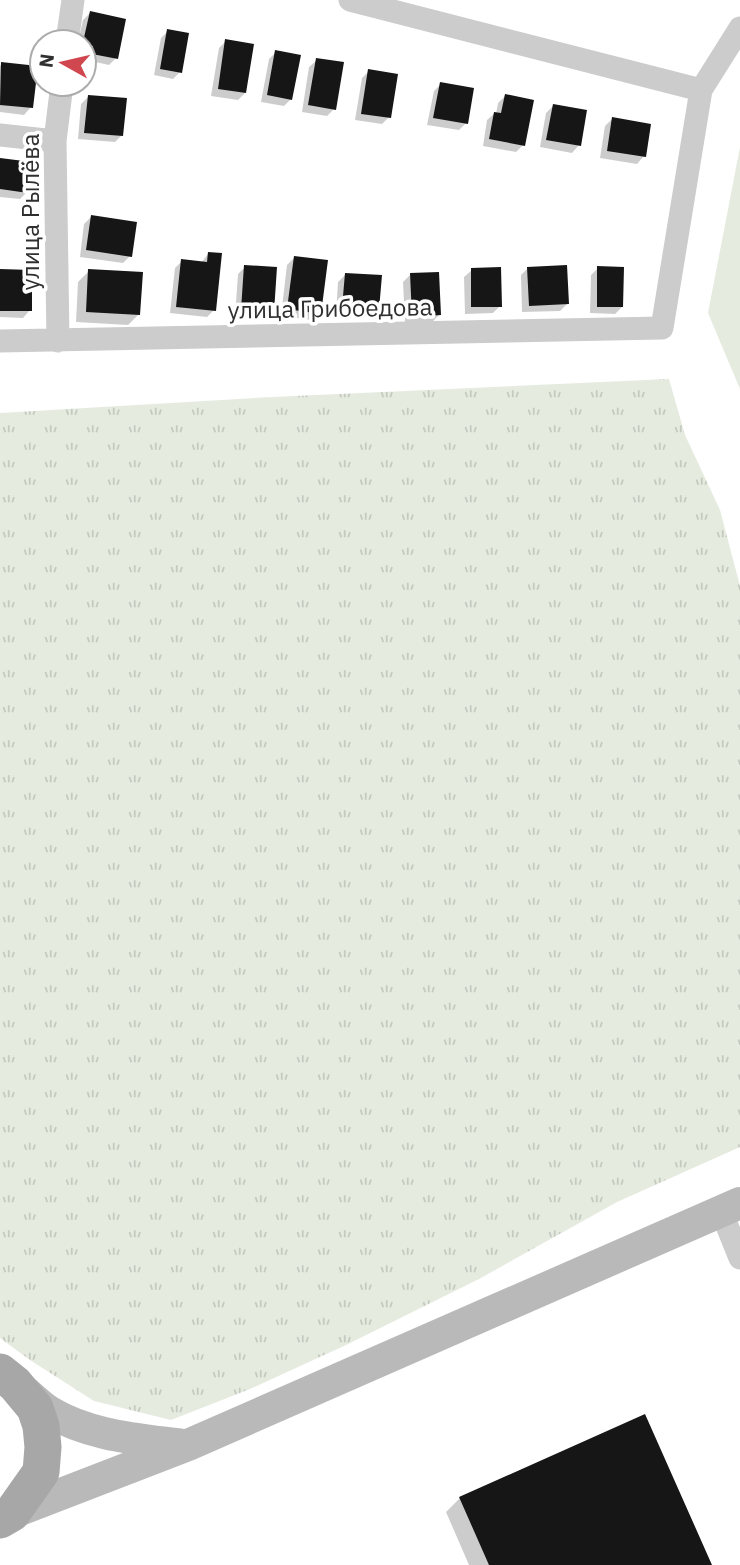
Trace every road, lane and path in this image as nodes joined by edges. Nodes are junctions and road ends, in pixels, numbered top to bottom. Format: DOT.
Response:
graph roads {
  1 [pos="73,0"];
  2 [pos="350,0"];
  3 [pos="69,28"];
  4 [pos="740,28"];
  5 [pos="701,90"];
  6 [pos="60,98"];
  7 [pos="0,135"];
  8 [pos="55,141"];
  9 [pos="0,341"];
  10 [pos="58,341"];
  11 [pos="731,1207"];
  12 [pos="740,1258"];
  13 [pos="8,1378"];
  14 [pos="188,1445"];
  15 [pos="4,1516"];
  1 -- 3 [label="street"];
  2 -- 5 [label="street"];
  4 -- 5 [label="street"];
  5 -- 10 [label="street, улица Грибоедова"];
  6 -- 8 [label="street, улица Рылёва"];
  7 -- 8 [label="street"];
  8 -- 10 [label="street, улица Рылёва"];
  9 -- 10 [label="street, улица Грибоедова"];
  11 -- 12 [label="street"];
  11 -- 14 [label="main road"];
  13 -- 14 [label="main road"];
  13 -- 15 [label="main road"];
  14 -- 15 [label="main road"];
}
